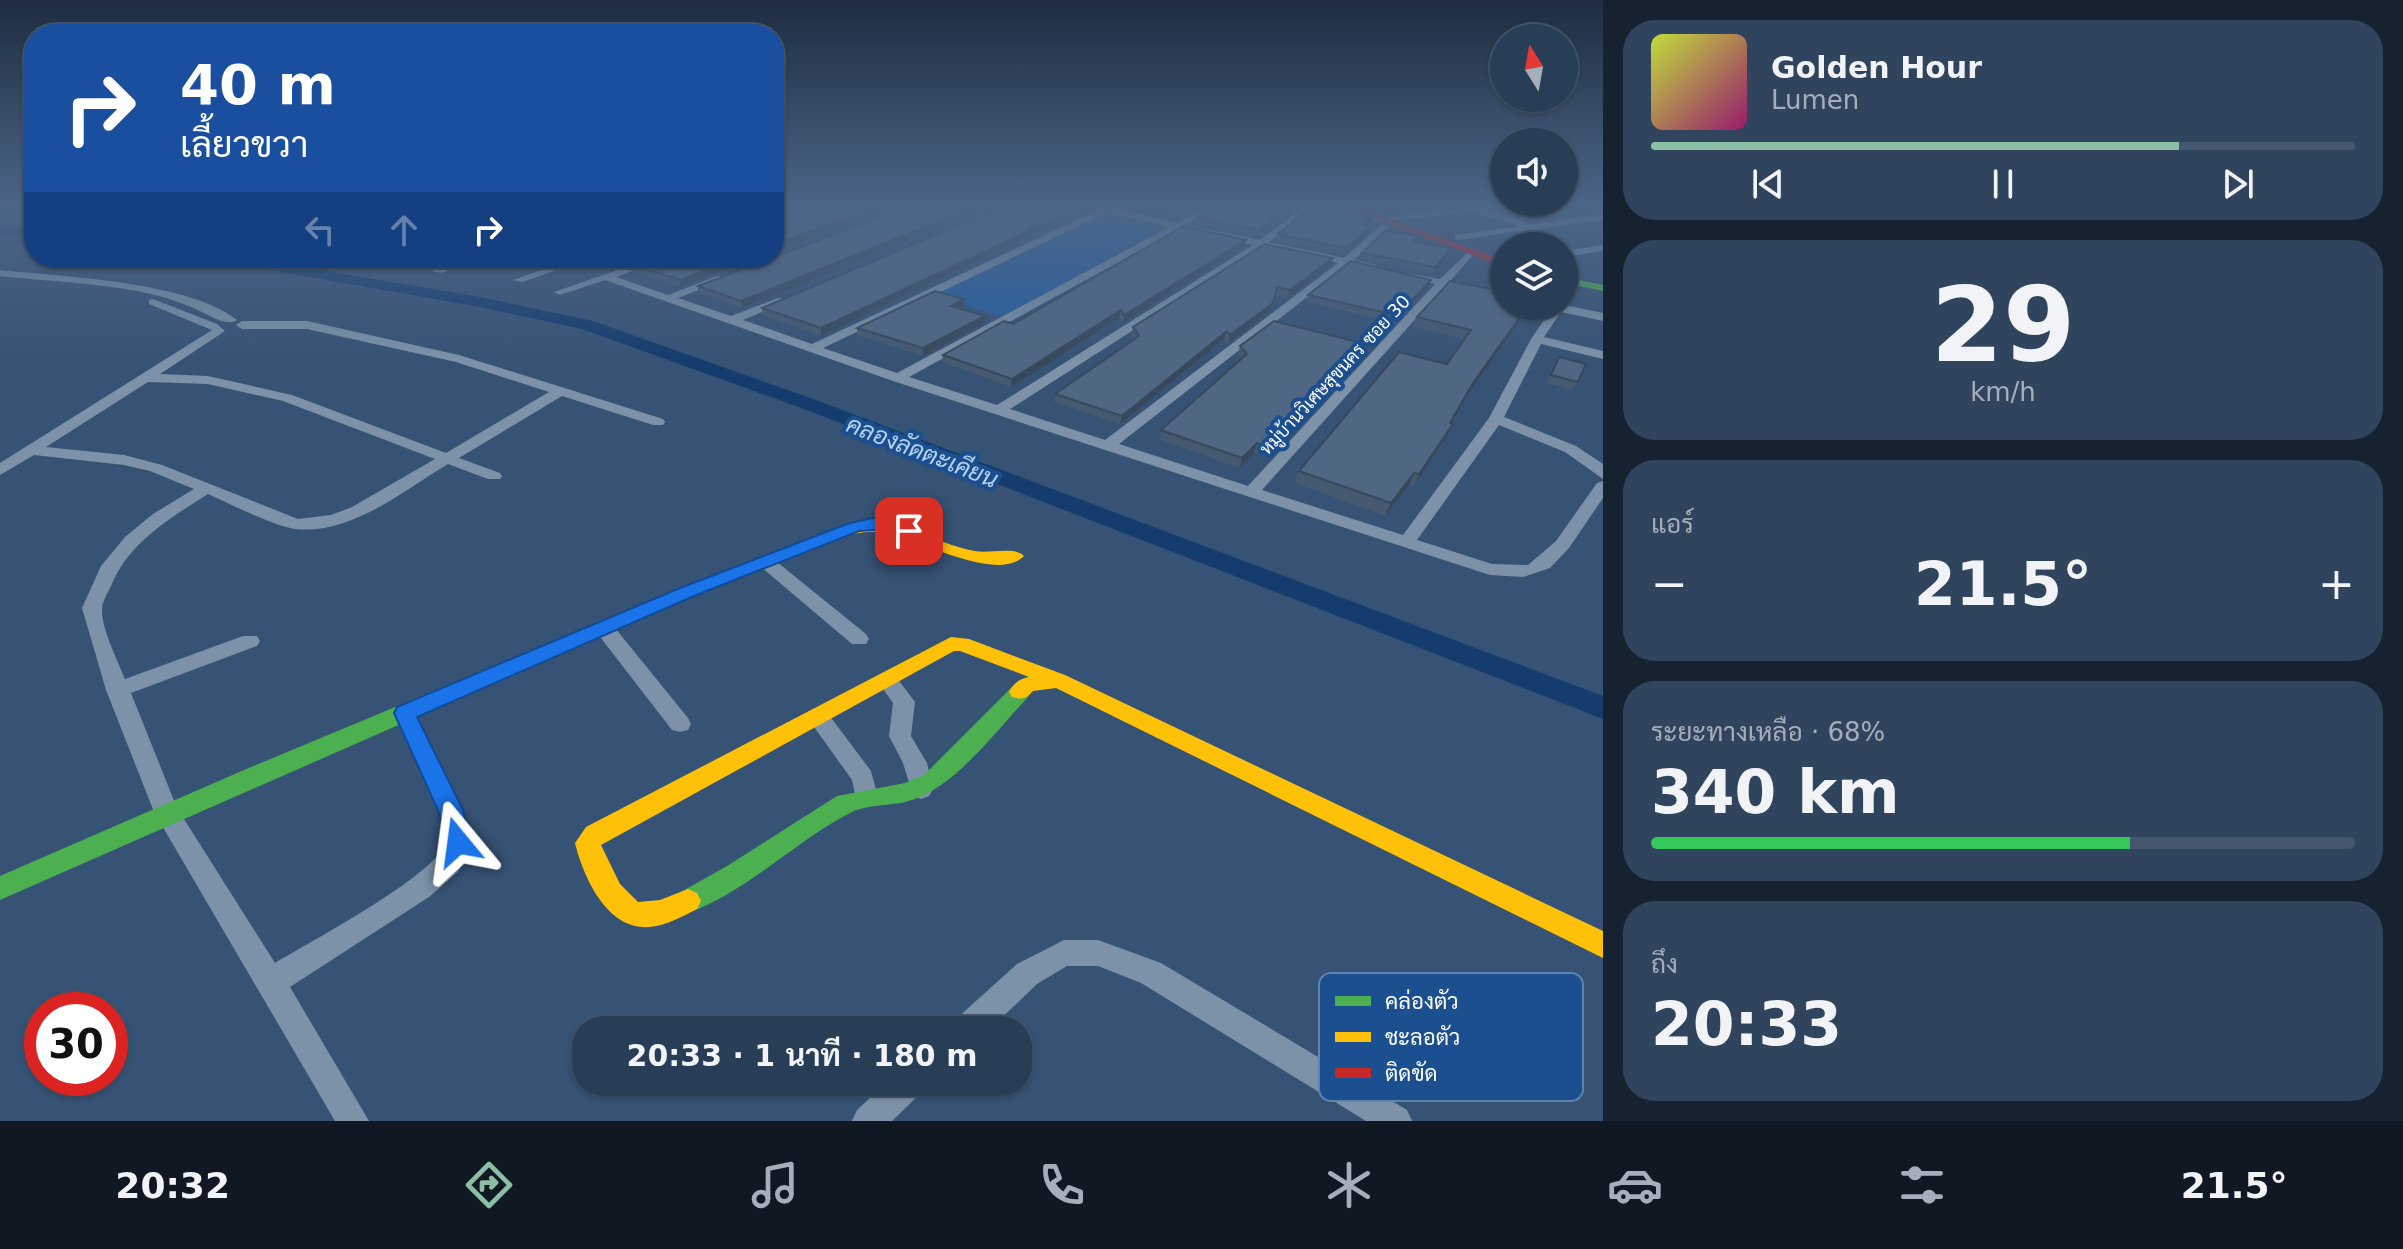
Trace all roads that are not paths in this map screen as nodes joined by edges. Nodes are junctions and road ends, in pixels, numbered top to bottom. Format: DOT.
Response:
graph roads {
  1 [pos="1005,257"];
  2 [pos="1123,257"];
  3 [pos="1239,257"];
  4 [pos="1330,257"];
  5 [pos="1349,257"];
  6 [pos="1466,257"];
  7 [pos="1347,261"];
  8 [pos="446,268"];
  9 [pos="555,268"];
  10 [pos="633,268"];
  11 [pos="1389,270"];
  12 [pos="437,271"];
  13 [pos="0,273"];
  14 [pos="1403,274"];
  15 [pos="727,276"];
  16 [pos="606,277"];
  17 [pos="518,280"];
  18 [pos="0,281"];
  19 [pos="1445,283"];
  20 [pos="1578,283"];
  21 [pos="1603,288"];
  22 [pos="158,292"];
  23 [pos="560,292"];
  24 [pos="1490,293"];
  25 [pos="791,296"];
  26 [pos="140,298"];
  27 [pos="669,298"];
  28 [pos="207,310"];
  29 [pos="1578,312"];
  30 [pos="186,315"];
  31 [pos="1603,317"];
  32 [pos="733,320"];
  33 [pos="1547,320"];
  34 [pos="237,323"];
  35 [pos="216,329"];
  36 [pos="1537,339"];
  37 [pos="813,348"];
  38 [pos="1603,355"];
  39 [pos="145,378"];
  40 [pos="898,378"];
  41 [pos="561,391"];
  42 [pos="999,410"];
  43 [pos="1496,419"];
  44 [pos="658,422"];
  45 [pos="1107,446"];
  46 [pos="30,450"];
  47 [pos="445,457"];
  48 [pos="0,470"];
  49 [pos="1603,474"];
  50 [pos="494,476"];
  51 [pos="1603,486"];
  52 [pos="207,488"];
  53 [pos="1251,492"];
  54 [pos="1406,543"];
  55 [pos="1015,556"];
  56 [pos="766,562"];
  57 [pos="604,628"];
  58 [pos="859,639"];
  59 [pos="250,641"];
  60 [pos="887,679"];
  61 [pos="1058,680"];
  62 [pos="117,690"];
  63 [pos="405,713"];
  64 [pos="818,717"];
  65 [pos="680,724"];
  66 [pos="921,789"];
  67 [pos="866,797"];
  68 [pos="166,812"];
  69 [pos="0,888"];
  70 [pos="1603,945"];
  71 [pos="271,982"];
  72 [pos="982,1016"];
  73 [pos="1319,1074"];
  74 [pos="895,1096"];
  75 [pos="1363,1101"];
  76 [pos="353,1121"];
  77 [pos="868,1121"];
  78 [pos="1396,1121"];
  1 -- 37 [label="street"];
  2 -- 40 [label="street"];
  3 -- 42 [label="street"];
  4 -- 7 [label="street"];
  5 -- 7 [label="street"];
  6 -- 19 [label="street, หมู่บ้านวิเศษสุขนคร ซอย 30"];
  7 -- 11 [label="street"];
  7 -- 45 [label="street"];
  8 -- 12 [label="street"];
  9 -- 17 [label="street"];
  10 -- 16 [label="street"];
  13 -- 22 [label="street"];
  14 -- 19 [label="street"];
  15 -- 27 [label="street"];
  16 -- 23 [label="street"];
  16 -- 27 [label="street"];
  18 -- 26 [label="street"];
  19 -- 24 [label="street"];
  19 -- 53 [label="street, หมู่บ้านวิเศษสุขนคร ซอย 30"];
  20 -- 21 [label="street"];
  22 -- 26 [label="street"];
  22 -- 28 [label="street"];
  25 -- 32 [label="street"];
  26 -- 30 [label="street"];
  27 -- 32 [label="street"];
  28 -- 30 [label="street"];
  28 -- 34 [label="street"];
  29 -- 31 [label="street"];
  30 -- 35 [label="street"];
  32 -- 37 [label="street"];
  33 -- 36 [label="street"];
  34 -- 35 [label="street"];
  34 -- 41 [label="street"];
  35 -- 39 [label="street"];
  36 -- 38 [label="street"];
  36 -- 43 [label="street"];
  37 -- 40 [label="street"];
  39 -- 46 [label="street"];
  39 -- 47 [label="street"];
  40 -- 42 [label="street"];
  41 -- 44 [label="street"];
  41 -- 47 [label="street"];
  42 -- 45 [label="street"];
  43 -- 49 [label="street"];
  43 -- 54 [label="street"];
  45 -- 53 [label="street"];
  46 -- 48 [label="street"];
  46 -- 52 [label="street"];
  47 -- 50 [label="street"];
  47 -- 52 [label="street"];
  51 -- 54 [label="street"];
  52 -- 62 [label="street"];
  53 -- 54 [label="street"];
  55 -- 56 [label="street"];
  56 -- 57 [label="street"];
  56 -- 58 [label="street"];
  57 -- 63 [label="street"];
  57 -- 65 [label="street"];
  59 -- 62 [label="street"];
  60 -- 61 [label="street"];
  60 -- 64 [label="street"];
  60 -- 66 [label="street"];
  61 -- 66 [label="street"];
  61 -- 70 [label="street"];
  62 -- 68 [label="street"];
  63 -- 68 [label="street"];
  63 -- 71 [label="street"];
  64 -- 67 [label="street"];
  64 -- 67 [label="street"];
  66 -- 67 [label="street"];
  68 -- 69 [label="street"];
  68 -- 71 [label="street"];
  71 -- 76 [label="street"];
  72 -- 73 [label="street"];
  74 -- 77 [label="street"];
  75 -- 78 [label="street"];
}
